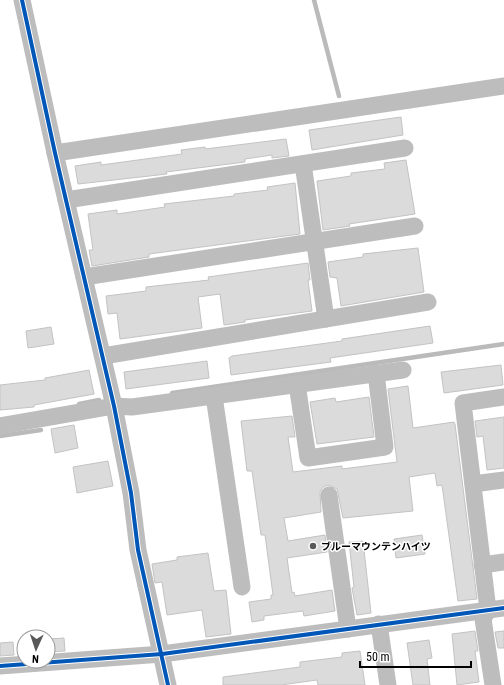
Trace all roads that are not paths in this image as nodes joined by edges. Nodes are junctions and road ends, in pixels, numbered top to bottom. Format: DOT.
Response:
graph roads {
  1 [pos="22,0"];
  2 [pos="504,86"];
  3 [pos="405,148"];
  4 [pos="55,153"];
  5 [pos="303,164"];
  6 [pos="66,200"];
  7 [pos="415,226"];
  8 [pos="315,242"];
  9 [pos="84,277"];
  10 [pos="428,302"];
  11 [pos="326,319"];
  12 [pos="103,356"];
  13 [pos="403,370"];
  14 [pos="376,373"];
  15 [pos="296,384"];
  16 [pos="214,396"];
  17 [pos="504,397"];
  18 [pos="114,406"];
  19 [pos="0,426"];
  20 [pos="504,480"];
  21 [pos="473,484"];
  22 [pos="329,495"];
  23 [pos="504,562"];
  24 [pos="482,565"];
  25 [pos="242,587"];
  26 [pos="496,609"];
  27 [pos="379,624"];
  28 [pos="348,629"];
  29 [pos="162,654"];
  30 [pos="0,666"];
  31 [pos="168,685"];
  32 [pos="388,685"];
  33 [pos="493,685"];
  1 -- 4 [label="street"];
  2 -- 4 [label="street"];
  3 -- 5 [label="street"];
  4 -- 6 [label="street"];
  5 -- 6 [label="street"];
  5 -- 8 [label="street"];
  6 -- 9 [label="street"];
  7 -- 8 [label="street"];
  8 -- 9 [label="street"];
  8 -- 11 [label="street"];
  9 -- 12 [label="street"];
  10 -- 11 [label="street"];
  11 -- 12 [label="street"];
  12 -- 18 [label="street"];
  13 -- 14 [label="street"];
  14 -- 15 [label="street"];
  14 -- 15 [label="street"];
  15 -- 16 [label="street"];
  16 -- 18 [label="street"];
  16 -- 25 [label="street"];
  17 -- 21 [label="street"];
  18 -- 19 [label="street"];
  18 -- 29 [label="street"];
  20 -- 21 [label="street"];
  21 -- 24 [label="street"];
  22 -- 28 [label="street"];
  23 -- 24 [label="street"];
  24 -- 26 [label="street"];
  26 -- 27 [label="street"];
  26 -- 33 [label="street"];
  27 -- 28 [label="street"];
  27 -- 32 [label="street"];
  28 -- 29 [label="street"];
  29 -- 30 [label="street"];
  29 -- 31 [label="street"];
}
